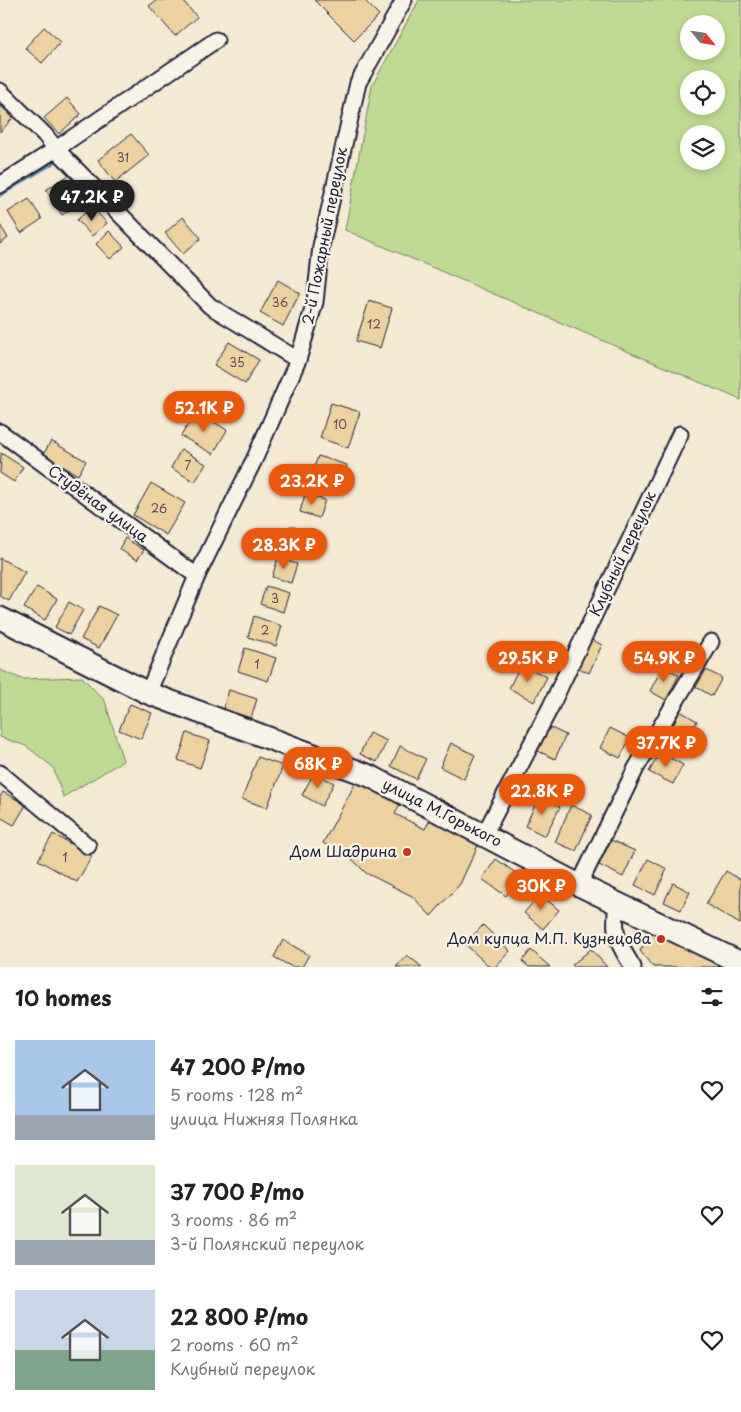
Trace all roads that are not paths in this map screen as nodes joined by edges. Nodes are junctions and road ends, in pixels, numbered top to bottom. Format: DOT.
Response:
graph roads {
  1 [pos="404,0"];
  2 [pos="216,40"];
  3 [pos="0,92"];
  4 [pos="56,149"];
  5 [pos="0,185"];
  6 [pos="298,360"];
  7 [pos="0,432"];
  8 [pos="680,434"];
  9 [pos="197,576"];
  10 [pos="0,618"];
  11 [pos="711,642"];
  12 [pos="148,692"];
  13 [pos="0,773"];
  14 [pos="484,835"];
  15 [pos="88,846"];
  16 [pos="579,885"];
  17 [pos="617,903"];
  18 [pos="741,963"];
  19 [pos="633,967"];
  1 -- 6 [label="street, 2-й Пожарный переулок"];
  2 -- 4 [label="street"];
  3 -- 4 [label="street"];
  4 -- 5 [label="street"];
  4 -- 6 [label="street"];
  6 -- 9 [label="street, 2-й Пожарный переулок"];
  7 -- 9 [label="street, Студёная улица"];
  8 -- 14 [label="street, Клубный переулок"];
  9 -- 12 [label="street, 2-й Пожарный переулок"];
  10 -- 12 [label="street, улица М.Горького"];
  11 -- 16 [label="street"];
  12 -- 14 [label="street, улица М.Горького"];
  13 -- 15 [label="street"];
  14 -- 16 [label="street, улица М.Горького"];
  16 -- 17 [label="street, улица М.Горького"];
  17 -- 18 [label="street, улица М.Горького"];
  17 -- 19 [label="street"];
}
